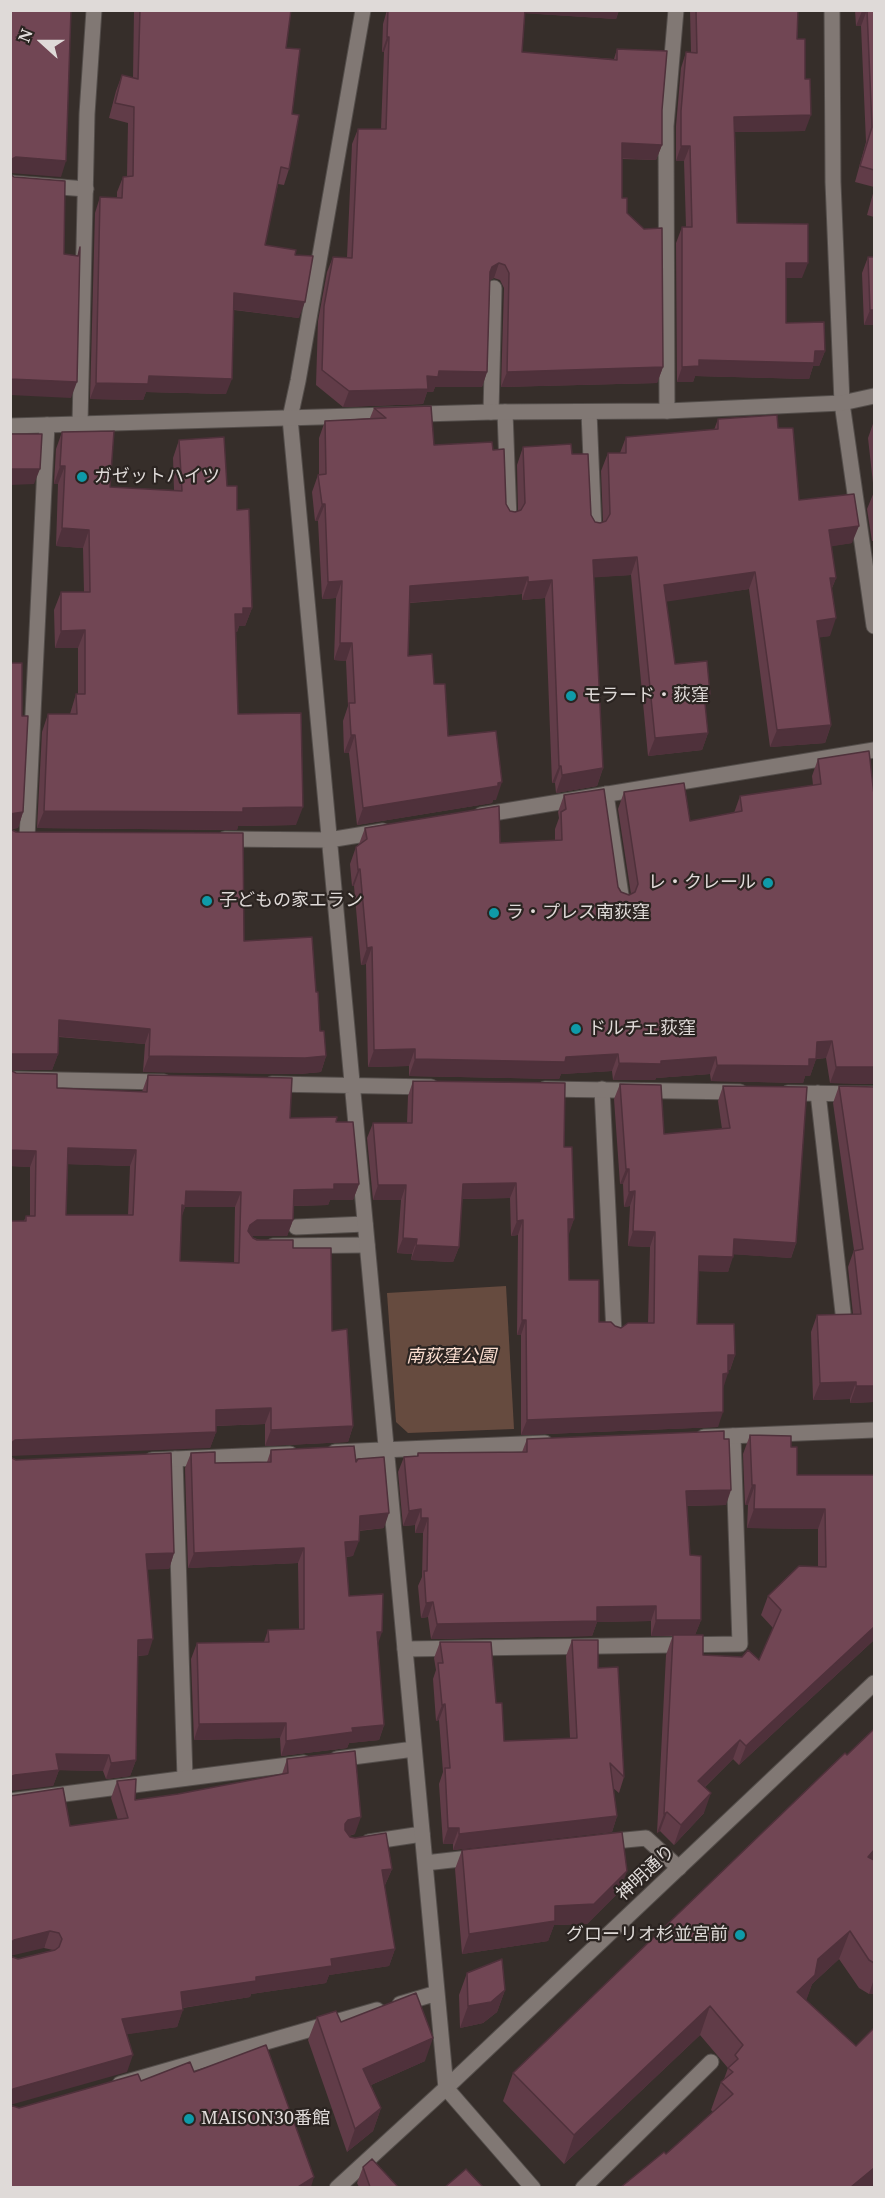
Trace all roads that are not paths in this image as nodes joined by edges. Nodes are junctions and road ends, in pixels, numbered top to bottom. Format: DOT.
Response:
graph roads {
  1 [pos="94,10"];
  2 [pos="363,10"];
  3 [pos="676,10"];
  4 [pos="832,10"];
  5 [pos="10,183"];
  6 [pos="86,189"];
  7 [pos="494,288"];
  8 [pos="874,396"];
  9 [pos="842,403"];
  10 [pos="667,411"];
  11 [pos="498,412"];
  12 [pos="589,412"];
  13 [pos="290,418"];
  14 [pos="80,423"];
  15 [pos="47,425"];
  16 [pos="10,426"];
  17 [pos="509,520"];
  18 [pos="594,531"];
  19 [pos="874,626"];
  20 [pos="874,750"];
  21 [pos="606,794"];
  22 [pos="468,817"];
  23 [pos="398,828"];
  24 [pos="10,838"];
  25 [pos="213,839"];
  26 [pos="329,840"];
  27 [pos="622,902"];
  28 [pos="10,1079"];
  29 [pos="175,1082"];
  30 [pos="258,1084"];
  31 [pos="352,1085"];
  32 [pos="447,1087"];
  33 [pos="530,1088"];
  34 [pos="602,1089"];
  35 [pos="818,1093"];
  36 [pos="874,1094"];
  37 [pos="365,1224"];
  38 [pos="296,1227"];
  39 [pos="367,1245"];
  40 [pos="252,1246"];
  41 [pos="843,1313"];
  42 [pos="614,1333"];
  43 [pos="874,1430"];
  44 [pos="733,1436"];
  45 [pos="686,1438"];
  46 [pos="566,1443"];
  47 [pos="386,1450"];
  48 [pos="175,1459"];
  49 [pos="140,1461"];
  50 [pos="405,1649"];
  51 [pos="874,1683"];
  52 [pos="414,1749"];
  53 [pos="185,1778"];
  54 [pos="10,1801"];
  55 [pos="422,1834"];
  56 [pos="359,1843"];
  57 [pos="588,1844"];
  58 [pos="495,1855"];
  59 [pos="425,1863"];
  60 [pos="679,1868"];
  61 [pos="437,1993"];
  62 [pos="711,2062"];
  63 [pos="446,2088"];
  64 [pos="103,2089"];
  65 [pos="337,2187"];
  66 [pos="533,2187"];
  67 [pos="583,2187"];
  1 -- 6 [label="street"];
  2 -- 13 [label="street"];
  3 -- 10 [label="street"];
  4 -- 9 [label="street"];
  5 -- 6 [label="street"];
  6 -- 14 [label="street"];
  7 -- 11 [label="street"];
  8 -- 9 [label="street"];
  9 -- 10 [label="street"];
  9 -- 19 [label="street"];
  10 -- 12 [label="street"];
  11 -- 12 [label="street"];
  11 -- 13 [label="street"];
  11 -- 17 [label="street"];
  12 -- 18 [label="street"];
  13 -- 14 [label="street"];
  13 -- 26 [label="street"];
  14 -- 15 [label="street"];
  15 -- 16 [label="street"];
  15 -- 24 [label="street"];
  20 -- 21 [label="street"];
  21 -- 22 [label="street"];
  21 -- 27 [label="street"];
  23 -- 26 [label="street"];
  25 -- 26 [label="street"];
  26 -- 31 [label="street"];
  28 -- 29 [label="street"];
  30 -- 31 [label="street"];
  31 -- 32 [label="street"];
  31 -- 37 [label="street"];
  33 -- 34 [label="street"];
  34 -- 35 [label="street"];
  34 -- 42 [label="street"];
  35 -- 36 [label="street"];
  35 -- 41 [label="street"];
  37 -- 38 [label="street"];
  37 -- 39 [label="street"];
  39 -- 40 [label="street"];
  39 -- 47 [label="street"];
  43 -- 44 [label="street"];
  44 -- 45 [label="street"];
  44 -- 50 [label="street"];
  46 -- 47 [label="street"];
  47 -- 48 [label="street"];
  47 -- 50 [label="street"];
  48 -- 49 [label="street"];
  48 -- 53 [label="street"];
  50 -- 52 [label="street"];
  51 -- 60 [label="street, 神明通り"];
  52 -- 53 [label="street"];
  52 -- 55 [label="street"];
  53 -- 54 [label="street"];
  55 -- 56 [label="street"];
  55 -- 59 [label="street"];
  57 -- 60 [label="street"];
  58 -- 59 [label="street"];
  59 -- 61 [label="street"];
  60 -- 63 [label="street, 神明通り"];
  61 -- 63 [label="street"];
  61 -- 64 [label="street"];
  62 -- 67 [label="street"];
  63 -- 65 [label="street, 神明通り"];
  63 -- 66 [label="street"];
}
